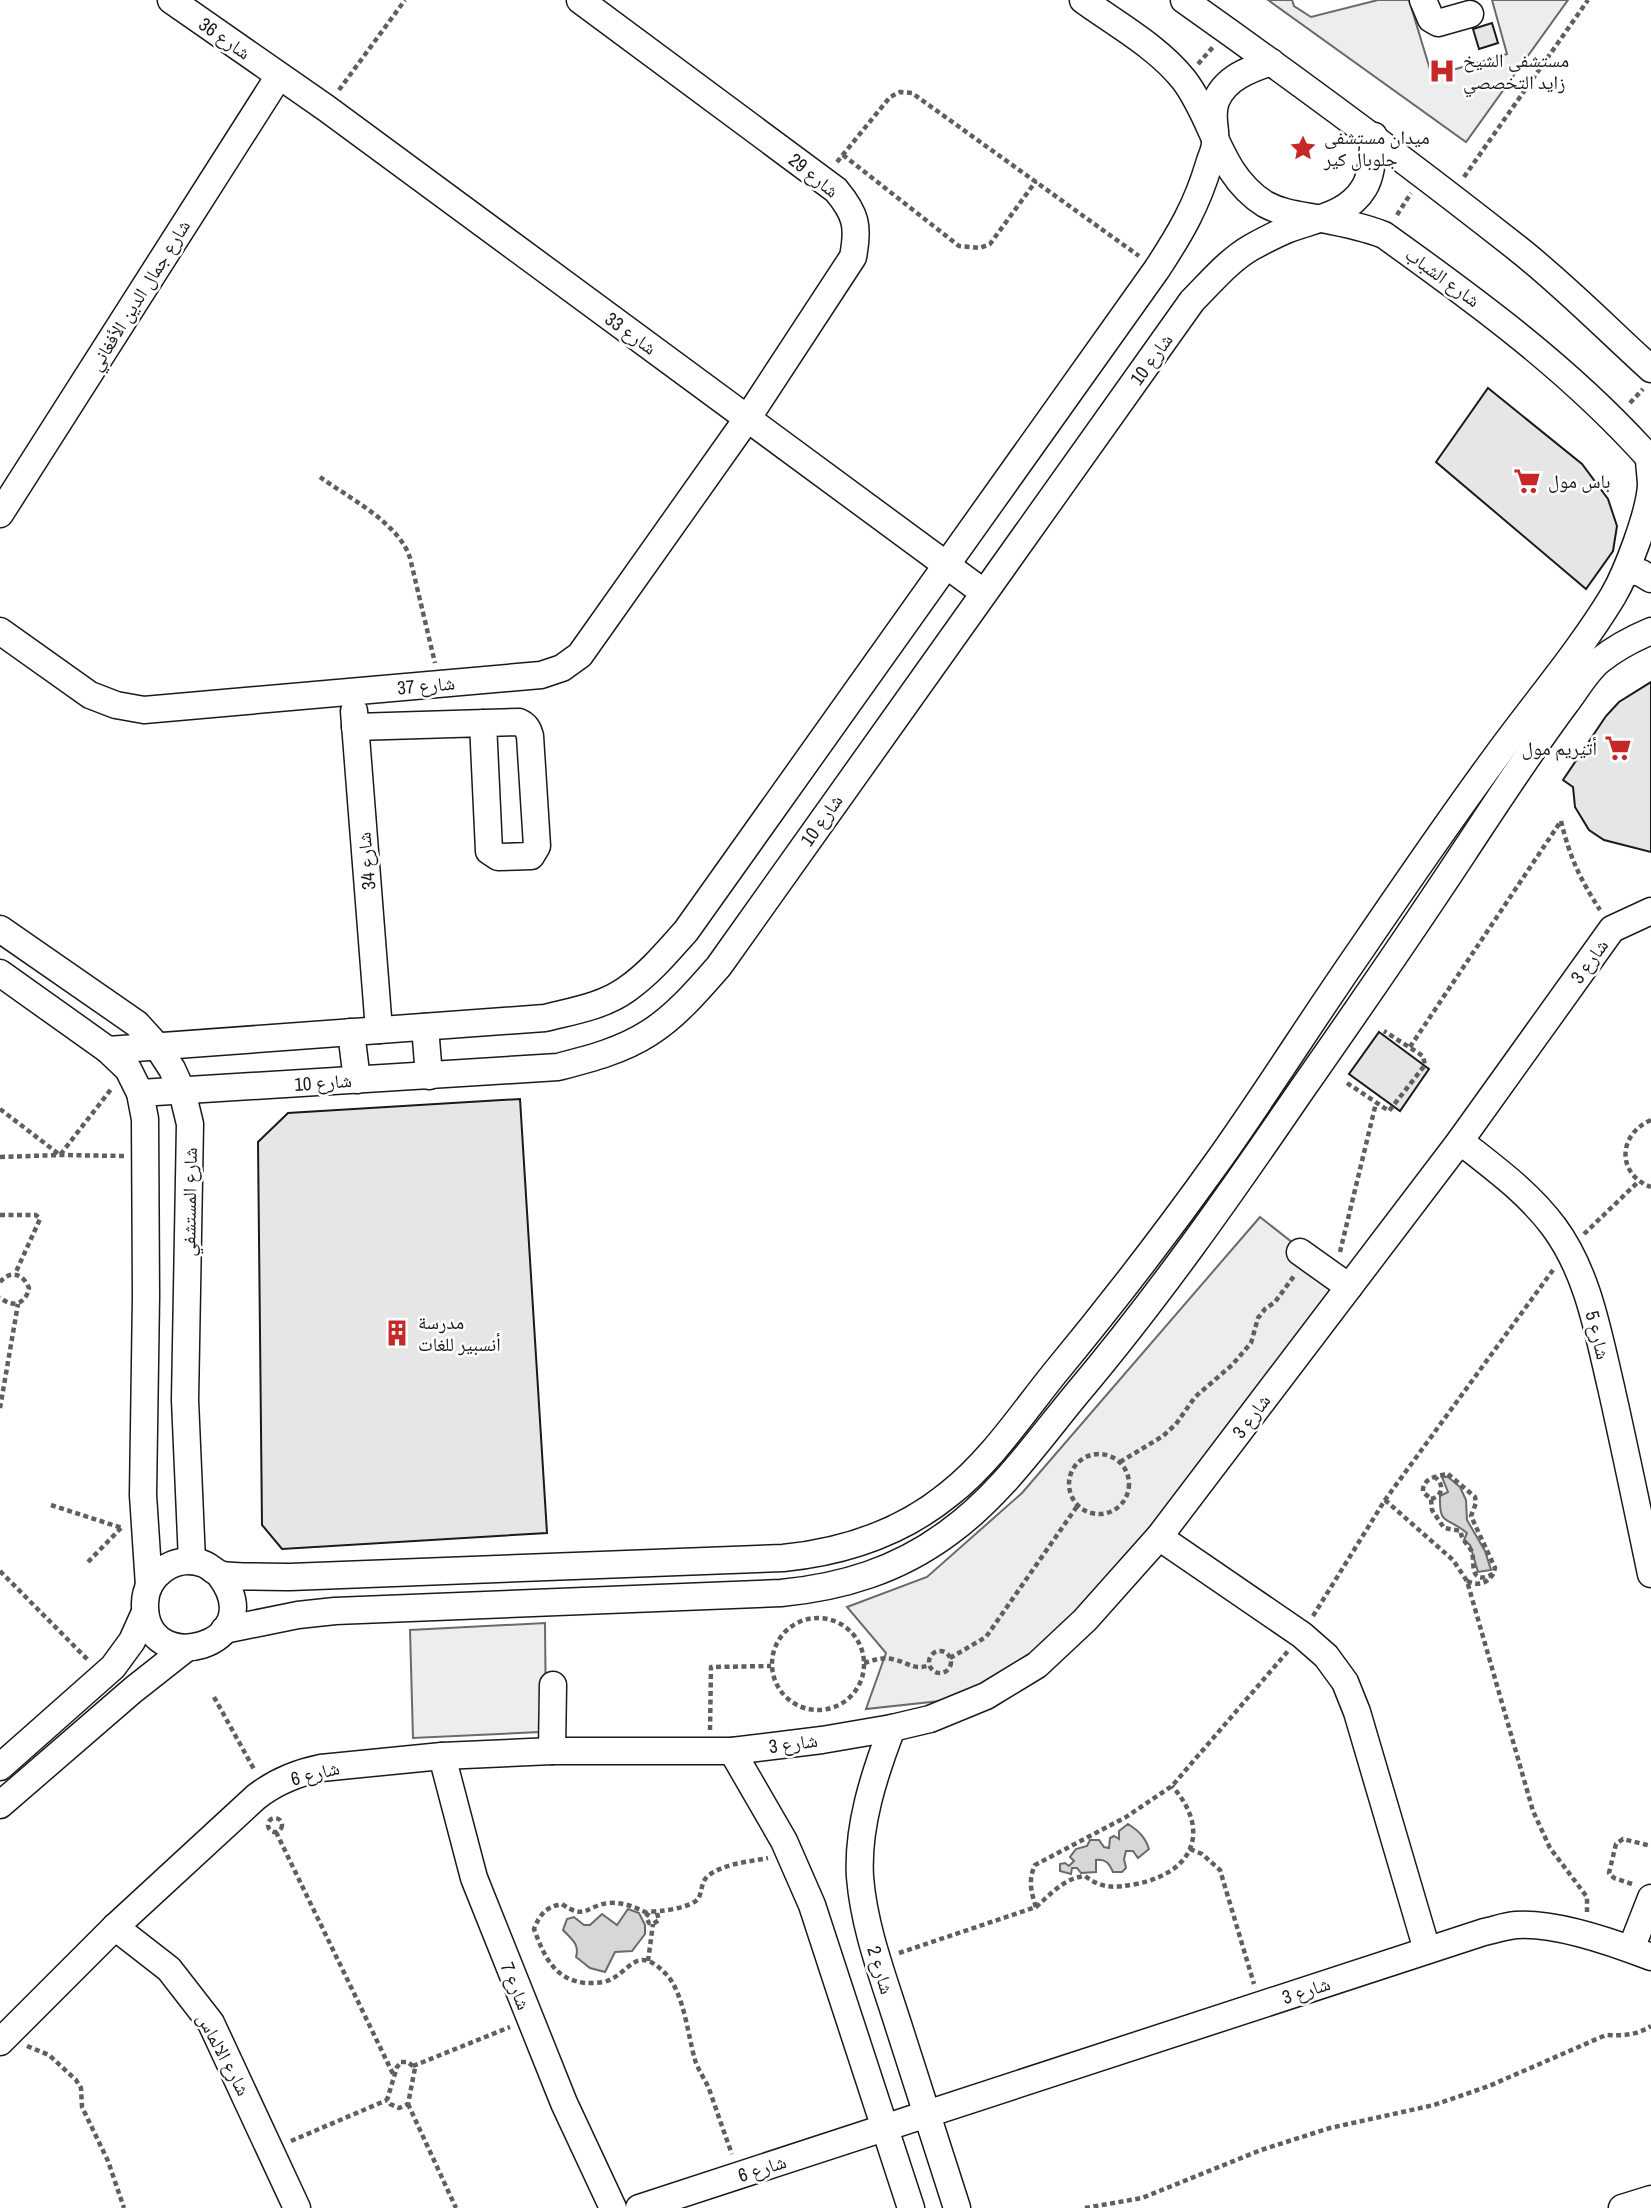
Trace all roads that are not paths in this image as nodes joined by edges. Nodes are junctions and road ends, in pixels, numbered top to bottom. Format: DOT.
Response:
graph roads {
  1 [pos="171,0"];
  2 [pos="579,0"];
  3 [pos="1083,0"];
  4 [pos="1184,0"];
  5 [pos="1423,0"];
  6 [pos="1469,14"];
  7 [pos="1271,62"];
  8 [pos="279,76"];
  9 [pos="1374,136"];
  10 [pos="1216,141"];
  11 [pos="1319,218"];
  12 [pos="1651,369"];
  13 [pos="747,419"];
  14 [pos="1650,459"];
  15 [pos="0,514"];
  16 [pos="946,564"];
  17 [pos="1626,570"];
  18 [pos="1651,579"];
  19 [pos="983,592"];
  20 [pos="0,631"];
  21 [pos="1651,631"];
  22 [pos="352,692"];
  23 [pos="1545,711"];
  24 [pos="483,723"];
  25 [pos="355,727"];
  26 [pos="1651,911"];
  27 [pos="0,929"];
  28 [pos="0,973"];
  29 [pos="425,1027"];
  30 [pos="379,1030"];
  31 [pos="351,1032"];
  32 [pos="157,1046"];
  33 [pos="108,1050"];
  34 [pos="429,1076"];
  35 [pos="357,1080"];
  36 [pos="182,1091"];
  37 [pos="140,1093"];
  38 [pos="1460,1141"];
  39 [pos="1219,1159"];
  40 [pos="1243,1176"];
  41 [pos="1303,1255"];
  42 [pos="1341,1282"];
  43 [pos="1159,1537"];
  44 [pos="192,1561"];
  45 [pos="219,1574"];
  46 [pos="1651,1574"];
  47 [pos="149,1586"];
  48 [pos="145,1612"];
  49 [pos="225,1630"];
  50 [pos="185,1648"];
  51 [pos="553,1685"];
  52 [pos="892,1728"];
  53 [pos="552,1751"];
  54 [pos="721,1752"];
  55 [pos="442,1756"];
  56 [pos="0,1767"];
  57 [pos="0,1805"];
  58 [pos="1645,1892"];
  59 [pos="115,1927"];
  60 [pos="1427,1951"];
  61 [pos="1641,1953"];
  62 [pos="3,2040"];
  63 [pos="927,2114"];
  64 [pos="885,2128"];
  65 [pos="1651,2199"];
  66 [pos="297,2208"];
  67 [pos="613,2208"];
  68 [pos="639,2208"];
  69 [pos="911,2208"];
  70 [pos="957,2208"];
  71 [pos="1622,2208"];
  1 -- 8 [label="street, شارع 36"];
  2 -- 13 [label="street, شارع 29"];
  3 -- 10 [label="street, شارع الشباب"];
  4 -- 7 [label="street"];
  5 -- 6 [label="street"];
  7 -- 9 [label="street"];
  7 -- 10 [label="street"];
  8 -- 13 [label="street, شارع 33"];
  8 -- 15 [label="street, شارع جمال الدين الأفغاني"];
  9 -- 11 [label="street"];
  9 -- 12 [label="street"];
  10 -- 11 [label="street, شارع الشباب"];
  10 -- 16 [label="street"];
  11 -- 14 [label="street, شارع الشباب"];
  11 -- 19 [label="street, شارع 10"];
  13 -- 16 [label="street, شارع 33"];
  13 -- 22 [label="street, شارع 37"];
  14 -- 17 [label="street"];
  16 -- 19 [label="street, شارع 33"];
  16 -- 29 [label="street"];
  17 -- 18 [label="street"];
  17 -- 23 [label="street"];
  19 -- 34 [label="street, شارع 10"];
  20 -- 22 [label="street, شارع 37"];
  21 -- 23 [label="street"];
  22 -- 25 [label="street, شارع 34"];
  23 -- 39 [label="street"];
  23 -- 40 [label="street"];
  24 -- 24 [label="street"];
  24 -- 25 [label="street"];
  25 -- 30 [label="street, شارع 34"];
  26 -- 38 [label="street, شارع 3"];
  27 -- 32 [label="street, شارع المستشفي"];
  28 -- 33 [label="street"];
  29 -- 30 [label="street"];
  29 -- 34 [label="street"];
  30 -- 31 [label="street"];
  31 -- 32 [label="street"];
  31 -- 35 [label="street"];
  32 -- 33 [label="street"];
  32 -- 36 [label="street, شارع المستشفي"];
  33 -- 37 [label="street"];
  34 -- 35 [label="street, شارع 10"];
  35 -- 36 [label="street, شارع 10"];
  36 -- 37 [label="street, شارع 10"];
  36 -- 44 [label="street, شارع المستشفي"];
  37 -- 47 [label="street"];
  38 -- 42 [label="street, شارع 3"];
  38 -- 46 [label="street, شارع 5"];
  39 -- 40 [label="street"];
  39 -- 45 [label="street"];
  40 -- 49 [label="street"];
  41 -- 42 [label="street"];
  42 -- 43 [label="street, شارع 3"];
  43 -- 52 [label="street, شارع 3"];
  43 -- 60 [label="street"];
  44 -- 45 [label="street"];
  44 -- 47 [label="street"];
  45 -- 49 [label="street"];
  47 -- 48 [label="street"];
  48 -- 50 [label="street"];
  48 -- 56 [label="street"];
  49 -- 50 [label="street"];
  50 -- 57 [label="street"];
  51 -- 53 [label="street"];
  52 -- 54 [label="street, شارع 3"];
  52 -- 63 [label="street, شارع 2"];
  53 -- 54 [label="street, شارع 6"];
  53 -- 55 [label="street, شارع 6"];
  54 -- 64 [label="street"];
  55 -- 59 [label="street, شارع 6"];
  55 -- 67 [label="street, شارع 7"];
  58 -- 61 [label="street"];
  59 -- 62 [label="street, شارع 6"];
  59 -- 66 [label="street, شارع الالماس"];
  60 -- 61 [label="street, شارع 3"];
  60 -- 63 [label="street, شارع 3"];
  63 -- 64 [label="street, شارع 3"];
  63 -- 70 [label="street, شارع 2"];
  64 -- 68 [label="street, شارع 6"];
  64 -- 69 [label="street"];
  65 -- 71 [label="street"];
}
